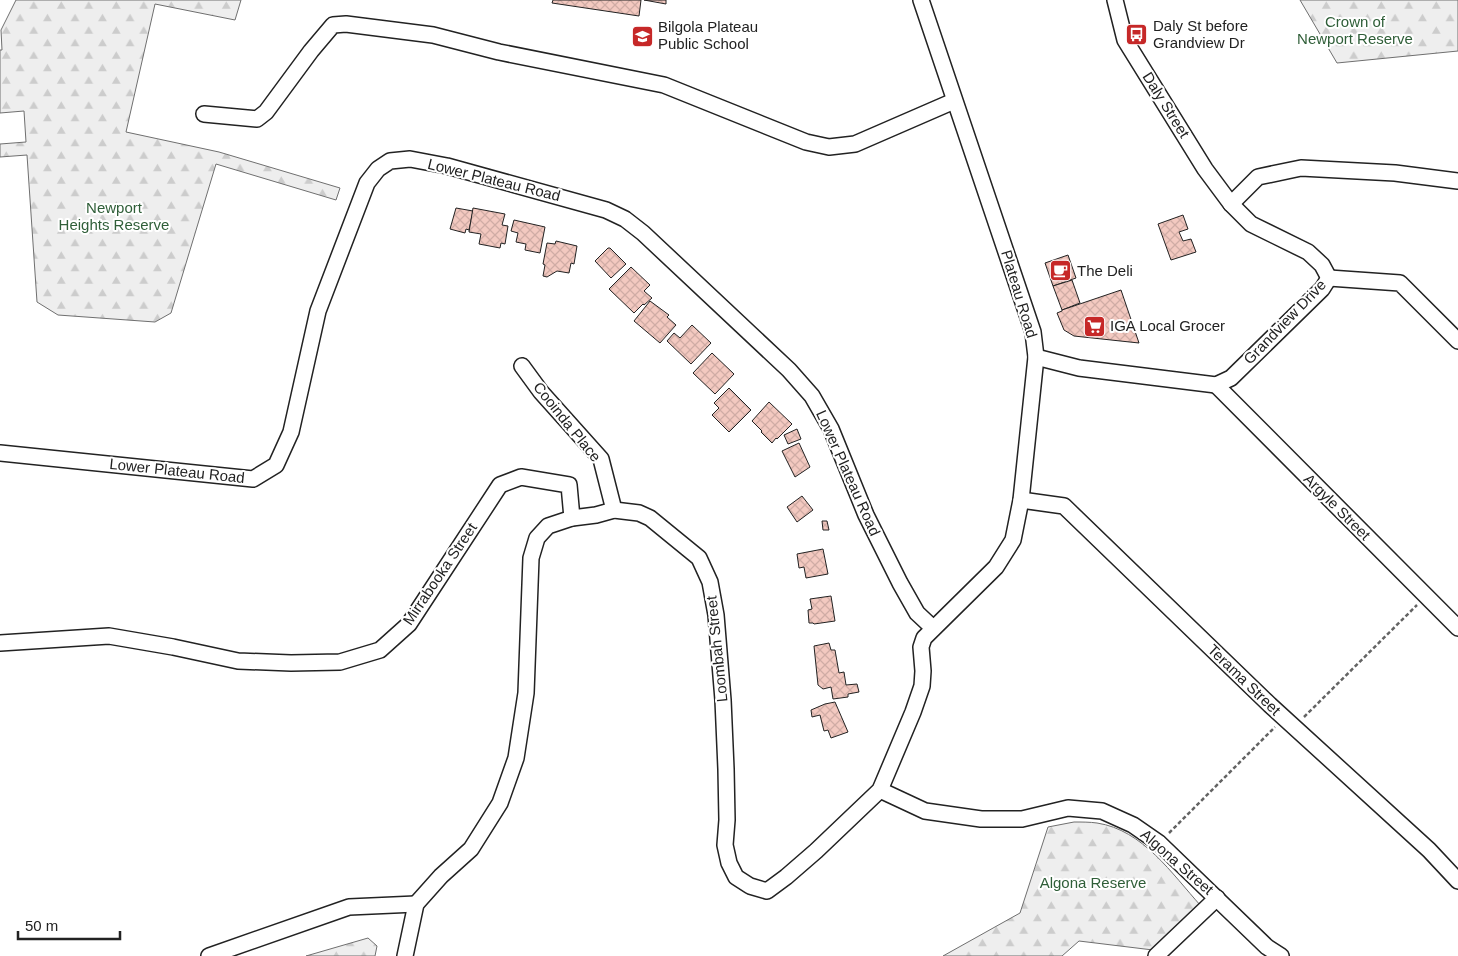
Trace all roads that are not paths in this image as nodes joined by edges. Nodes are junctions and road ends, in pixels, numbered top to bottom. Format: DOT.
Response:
graph roads {
  1 [pos="921,0"];
  2 [pos="1115,0"];
  3 [pos="954,101"];
  4 [pos="204,114"];
  5 [pos="1458,181"];
  6 [pos="1231,204"];
  7 [pos="1329,278"];
  8 [pos="1458,340"];
  9 [pos="1036,357"];
  10 [pos="522,366"];
  11 [pos="1216,385"];
  12 [pos="0,453"];
  13 [pos="1020,500"];
  14 [pos="614,510"];
  15 [pos="572,518"];
  16 [pos="933,628"];
  17 [pos="1458,628"];
  18 [pos="0,643"];
  19 [pos="880,790"];
  20 [pos="1458,881"];
  21 [pos="1217,898"];
  22 [pos="416,904"];
  23 [pos="209,956"];
  24 [pos="405,956"];
  25 [pos="1156,956"];
  26 [pos="1281,956"];
  1 -- 3 [label="street, Plateau Road"];
  2 -- 6 [label="street, Daly Street"];
  3 -- 4 [label="street"];
  3 -- 9 [label="street, Plateau Road"];
  5 -- 6 [label="street"];
  6 -- 7 [label="street, Grandview Drive"];
  7 -- 8 [label="street"];
  7 -- 11 [label="street, Grandview Drive"];
  9 -- 11 [label="street"];
  9 -- 13 [label="street, Plateau Road"];
  10 -- 14 [label="street, Cooinda Place"];
  11 -- 17 [label="street, Argyle Street"];
  12 -- 16 [label="street, Lower Plateau Road"];
  13 -- 16 [label="street, Plateau Road"];
  13 -- 20 [label="street, Terama Street"];
  14 -- 15 [label="street, Loombah Street"];
  14 -- 19 [label="street, Loombah Street"];
  15 -- 18 [label="street, Mirrabooka Street"];
  15 -- 22 [label="street, Loombah Street"];
  16 -- 19 [label="street, Loombah Street"];
  19 -- 21 [label="street, Algona Street"];
  21 -- 25 [label="street"];
  21 -- 26 [label="street, Algona Street"];
  22 -- 23 [label="street"];
  22 -- 24 [label="street"];
}
